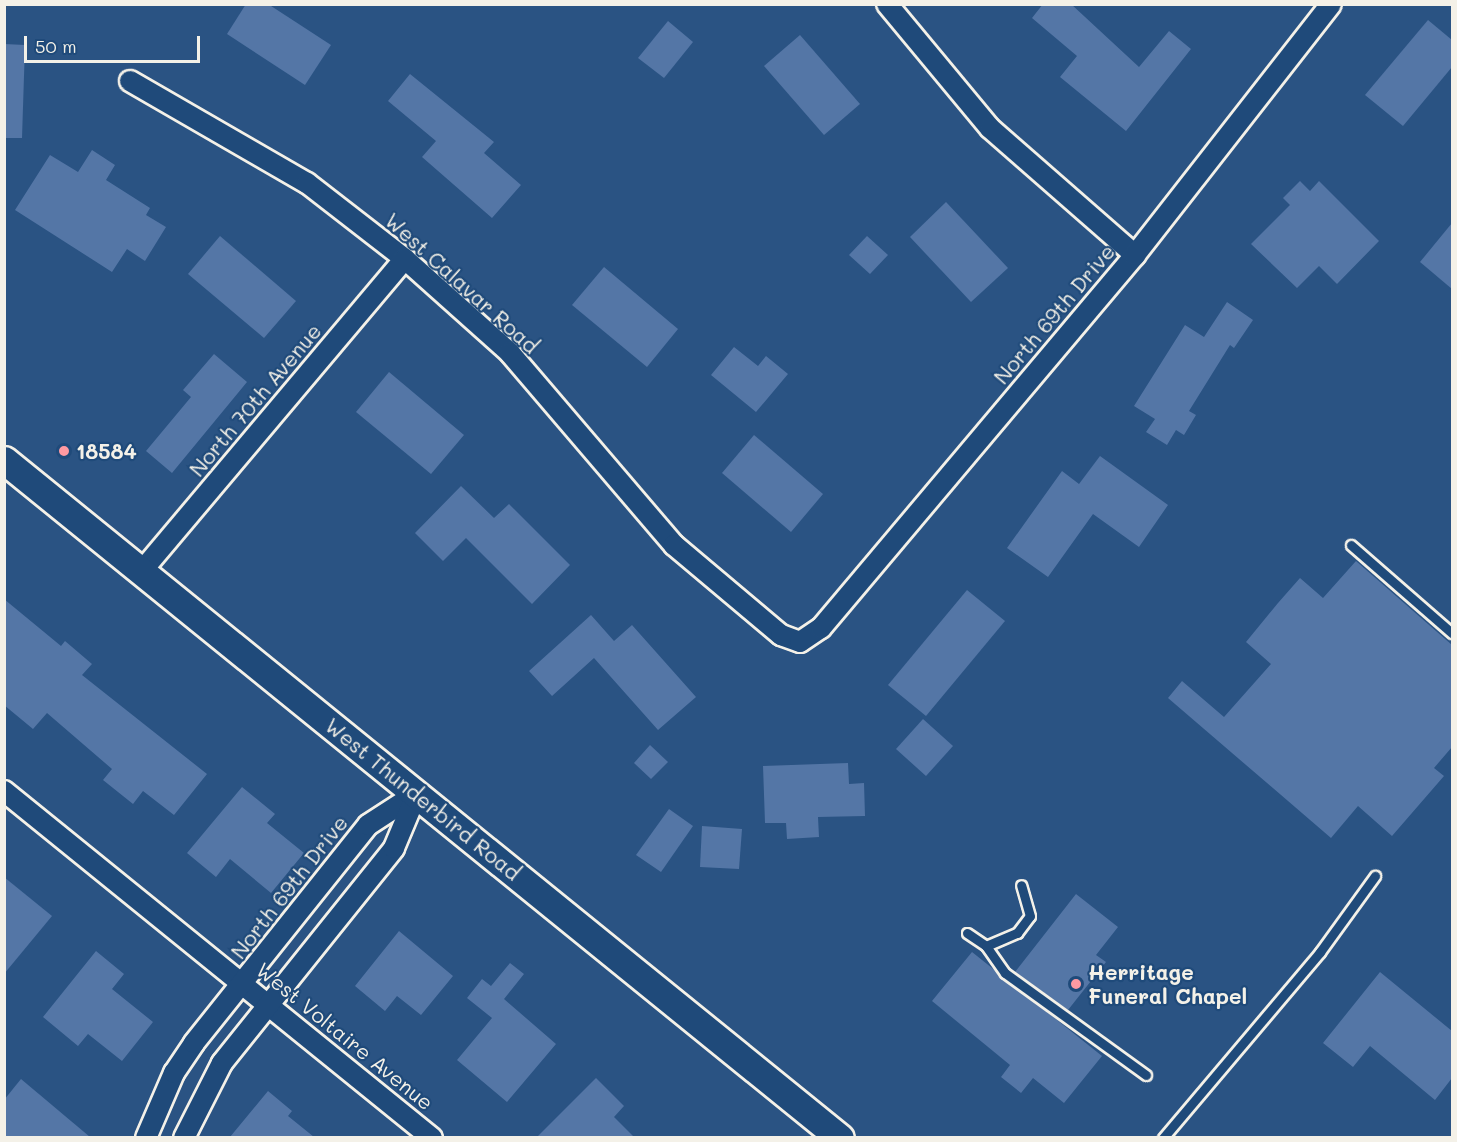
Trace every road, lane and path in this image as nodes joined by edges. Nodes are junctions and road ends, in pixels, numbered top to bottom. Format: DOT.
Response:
graph roads {
  1 [pos="887,4"];
  2 [pos="1331,4"];
  3 [pos="130,81"];
  4 [pos="1135,255"];
  5 [pos="405,259"];
  6 [pos="4,460"];
  7 [pos="1351,545"];
  8 [pos="141,572"];
  9 [pos="1452,633"];
  10 [pos="800,642"];
  11 [pos="4,791"];
  12 [pos="417,793"];
  13 [pos="1375,876"];
  14 [pos="1021,885"];
  15 [pos="967,933"];
  16 [pos="986,946"];
  17 [pos="243,984"];
  18 [pos="268,1005"];
  19 [pos="1146,1075"];
  20 [pos="146,1137"];
  21 [pos="184,1137"];
  22 [pos="432,1137"];
  23 [pos="840,1137"];
  24 [pos="1163,1137"];
  1 -- 4 [label="street"];
  2 -- 4 [label="street, North 69th Drive"];
  3 -- 5 [label="street, West Calavar Road"];
  4 -- 10 [label="street, North 69th Drive"];
  5 -- 8 [label="street, North 70th Avenue"];
  5 -- 10 [label="street, West Calavar Road"];
  6 -- 8 [label="main road, West Thunderbird Road"];
  7 -- 9 [label="lane"];
  8 -- 12 [label="main road, West Thunderbird Road"];
  11 -- 17 [label="street, West Voltaire Avenue"];
  12 -- 17 [label="street, North 69th Drive"];
  12 -- 18 [label="street"];
  12 -- 23 [label="main road, West Thunderbird Road"];
  13 -- 24 [label="lane"];
  14 -- 16 [label="lane"];
  15 -- 16 [label="lane"];
  16 -- 19 [label="lane"];
  17 -- 18 [label="street, West Voltaire Avenue"];
  17 -- 20 [label="street, North 69th Drive"];
  18 -- 21 [label="street"];
  18 -- 22 [label="street, West Voltaire Avenue"];
}
